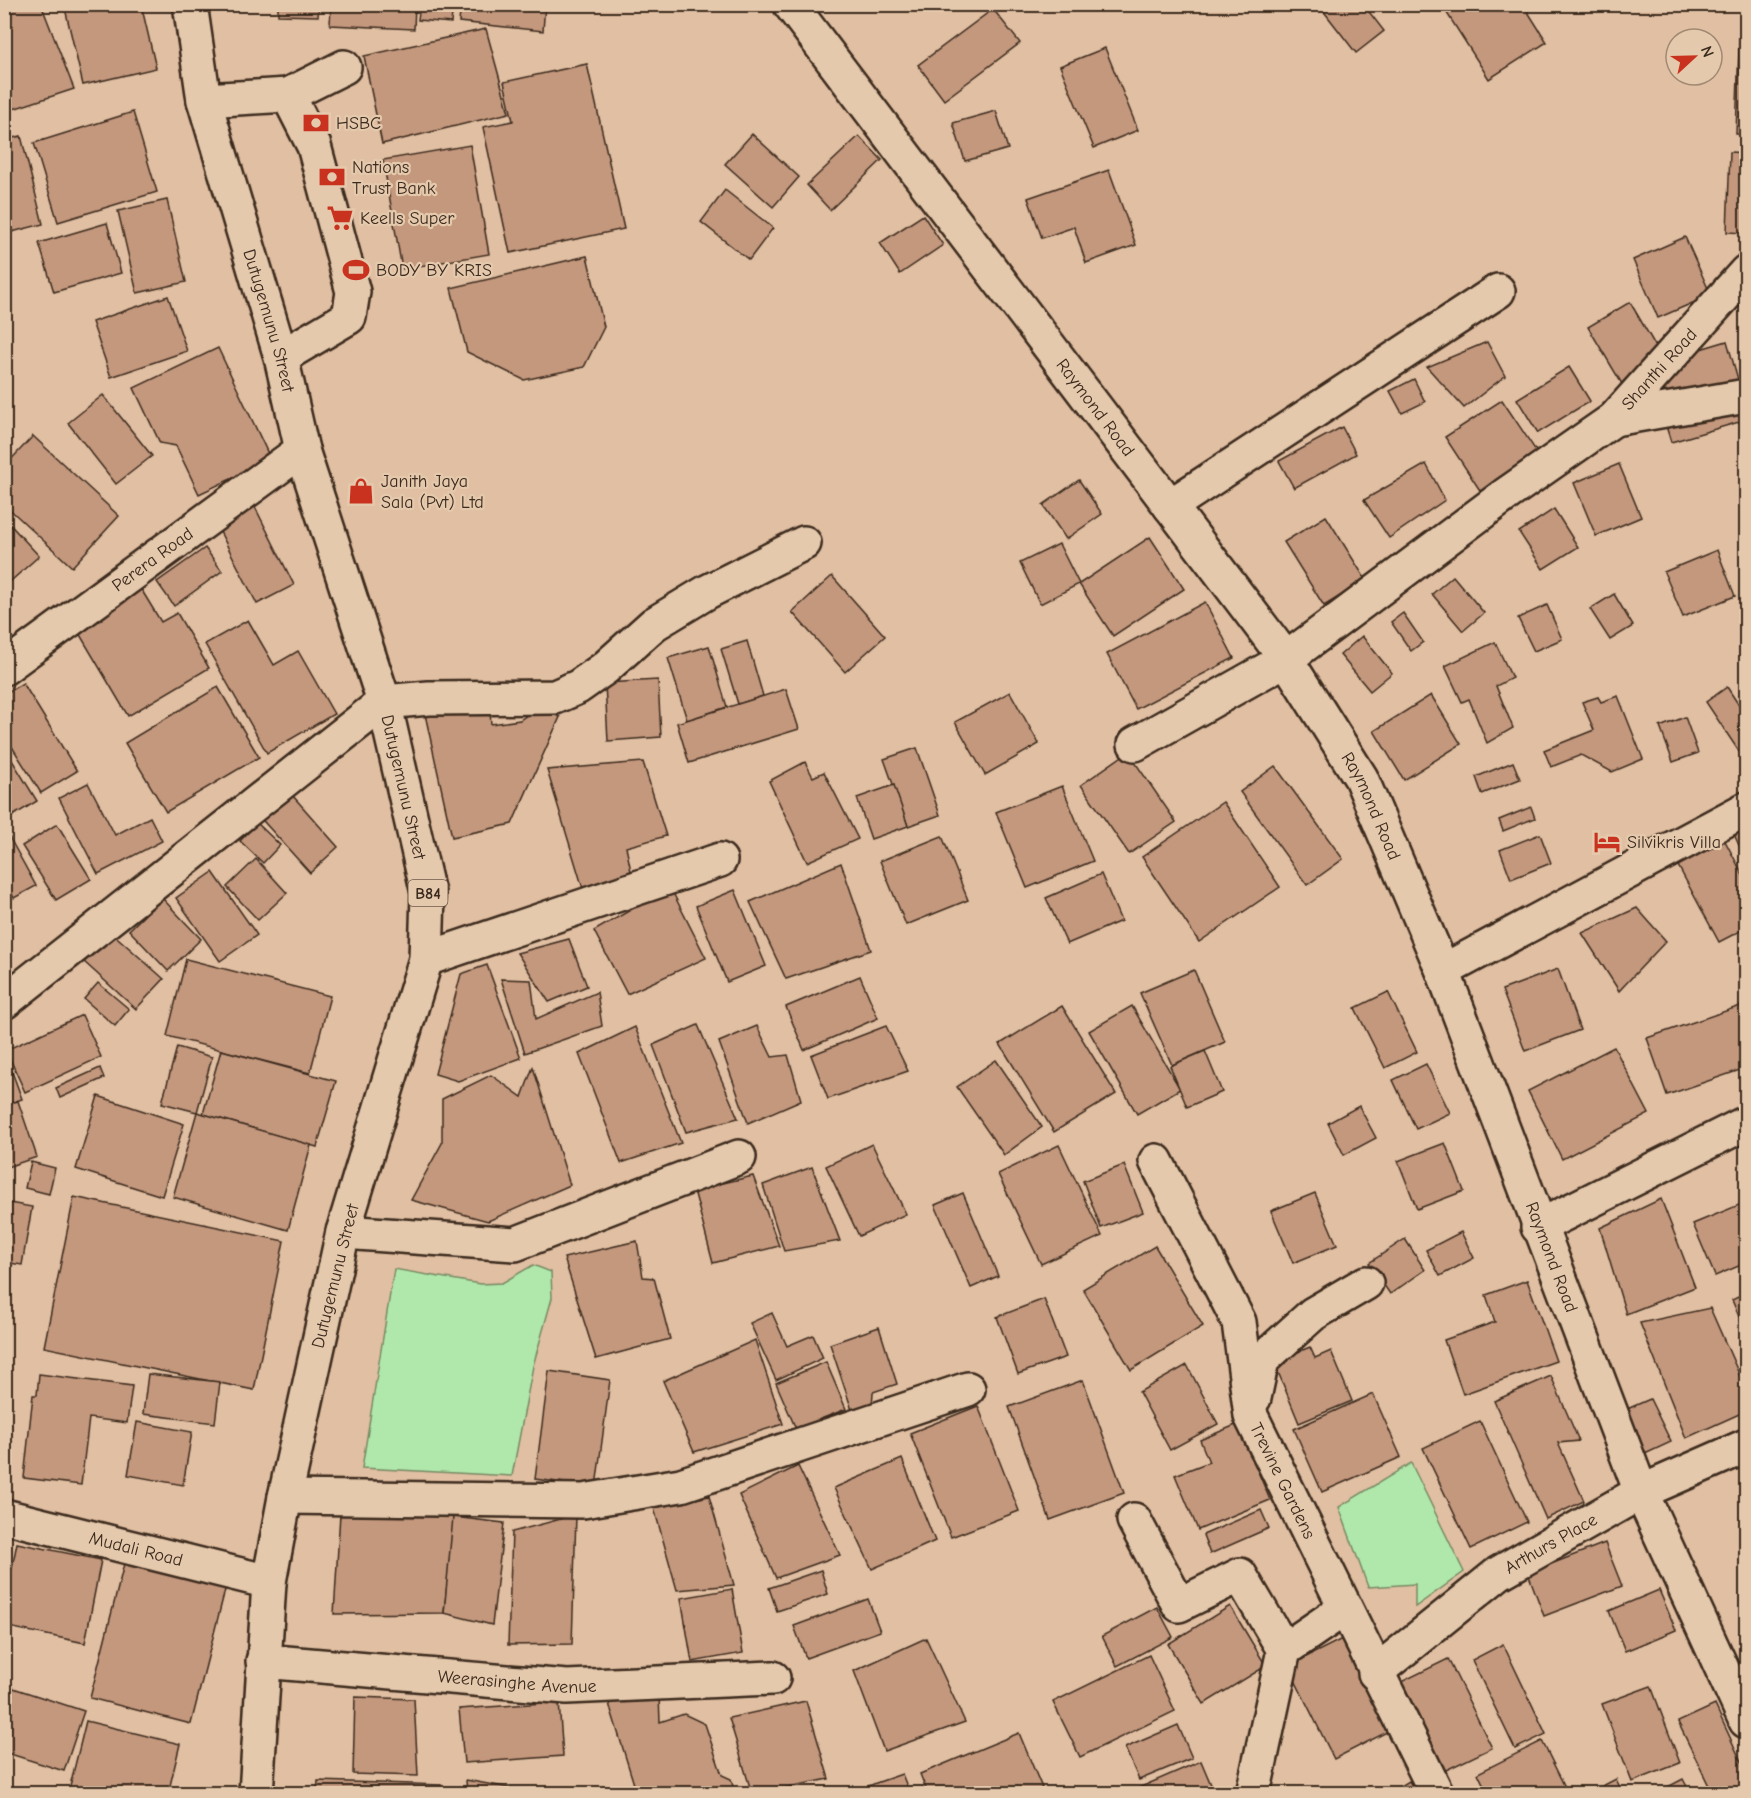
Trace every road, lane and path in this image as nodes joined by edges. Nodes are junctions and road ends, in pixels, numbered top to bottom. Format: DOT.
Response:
graph roads {
  1 [pos="190,4"];
  2 [pos="790,4"];
  3 [pos="344,67"];
  4 [pos="288,95"];
  5 [pos="204,100"];
  6 [pos="1746,272"];
  7 [pos="1498,291"];
  8 [pos="281,357"];
  9 [pos="1746,396"];
  10 [pos="1614,419"];
  11 [pos="303,450"];
  12 [pos="1170,506"];
  13 [pos="804,543"];
  14 [pos="1286,658"];
  15 [pos="4,668"];
  16 [pos="384,702"];
  17 [pos="1135,744"];
  18 [pos="1746,809"];
  19 [pos="720,860"];
  20 [pos="426,959"];
  21 [pos="1443,971"];
  22 [pos="4,1002"];
  23 [pos="1746,1123"];
  24 [pos="739,1157"];
  25 [pos="1156,1161"];
  26 [pos="1538,1227"];
  27 [pos="344,1232"];
  28 [pos="1366,1283"];
  29 [pos="968,1389"];
  30 [pos="1251,1412"];
  31 [pos="1746,1446"];
  32 [pos="1641,1492"];
  33 [pos="285,1497"];
  34 [pos="4,1516"];
  35 [pos="1134,1520"];
  36 [pos="268,1582"];
  37 [pos="1344,1609"];
  38 [pos="1284,1650"];
  39 [pos="263,1661"];
  40 [pos="1375,1672"];
  41 [pos="773,1678"];
  42 [pos="1746,1721"];
  43 [pos="256,1794"];
  44 [pos="1253,1794"];
  45 [pos="1437,1794"];
  1 -- 5 [label="street, Dutugemunu Street / B84"];
  2 -- 12 [label="street, Raymond Road"];
  3 -- 4 [label="street"];
  4 -- 5 [label="street"];
  4 -- 8 [label="street"];
  5 -- 8 [label="street, Dutugemunu Street / B84"];
  6 -- 10 [label="street, Shanthi Road"];
  7 -- 12 [label="street"];
  8 -- 11 [label="street, Dutugemunu Street / B84"];
  9 -- 10 [label="street, Shanthi Road"];
  10 -- 14 [label="street"];
  11 -- 15 [label="street, Perera Road"];
  11 -- 16 [label="street, Dutugemunu Street / B84"];
  12 -- 14 [label="street, Raymond Road"];
  13 -- 16 [label="street"];
  14 -- 17 [label="street"];
  14 -- 21 [label="street, Raymond Road"];
  16 -- 20 [label="street, Dutugemunu Street / B84"];
  16 -- 22 [label="street"];
  18 -- 21 [label="street"];
  19 -- 20 [label="street"];
  20 -- 27 [label="street, Dutugemunu Street / B84"];
  21 -- 26 [label="street, Raymond Road"];
  23 -- 26 [label="street"];
  24 -- 27 [label="street"];
  25 -- 30 [label="street, Trevine Gardens"];
  26 -- 32 [label="street, Raymond Road"];
  27 -- 33 [label="street, Dutugemunu Street / B84"];
  28 -- 30 [label="street"];
  29 -- 33 [label="street"];
  30 -- 37 [label="street, Trevine Gardens"];
  31 -- 32 [label="street, Arthurs Place"];
  32 -- 40 [label="street, Arthurs Place"];
  32 -- 42 [label="street, Raymond Road"];
  33 -- 36 [label="street, Dutugemunu Street / B84"];
  34 -- 36 [label="street, Mudali Road"];
  35 -- 38 [label="street"];
  36 -- 39 [label="street, Dutugemunu Street / B84"];
  37 -- 38 [label="street"];
  37 -- 40 [label="street, Trevine Gardens"];
  38 -- 44 [label="street"];
  39 -- 41 [label="street, Weerasinghe Avenue"];
  39 -- 43 [label="street, Dutugemunu Street / B84"];
  40 -- 45 [label="street, Trevine Gardens"];
}
